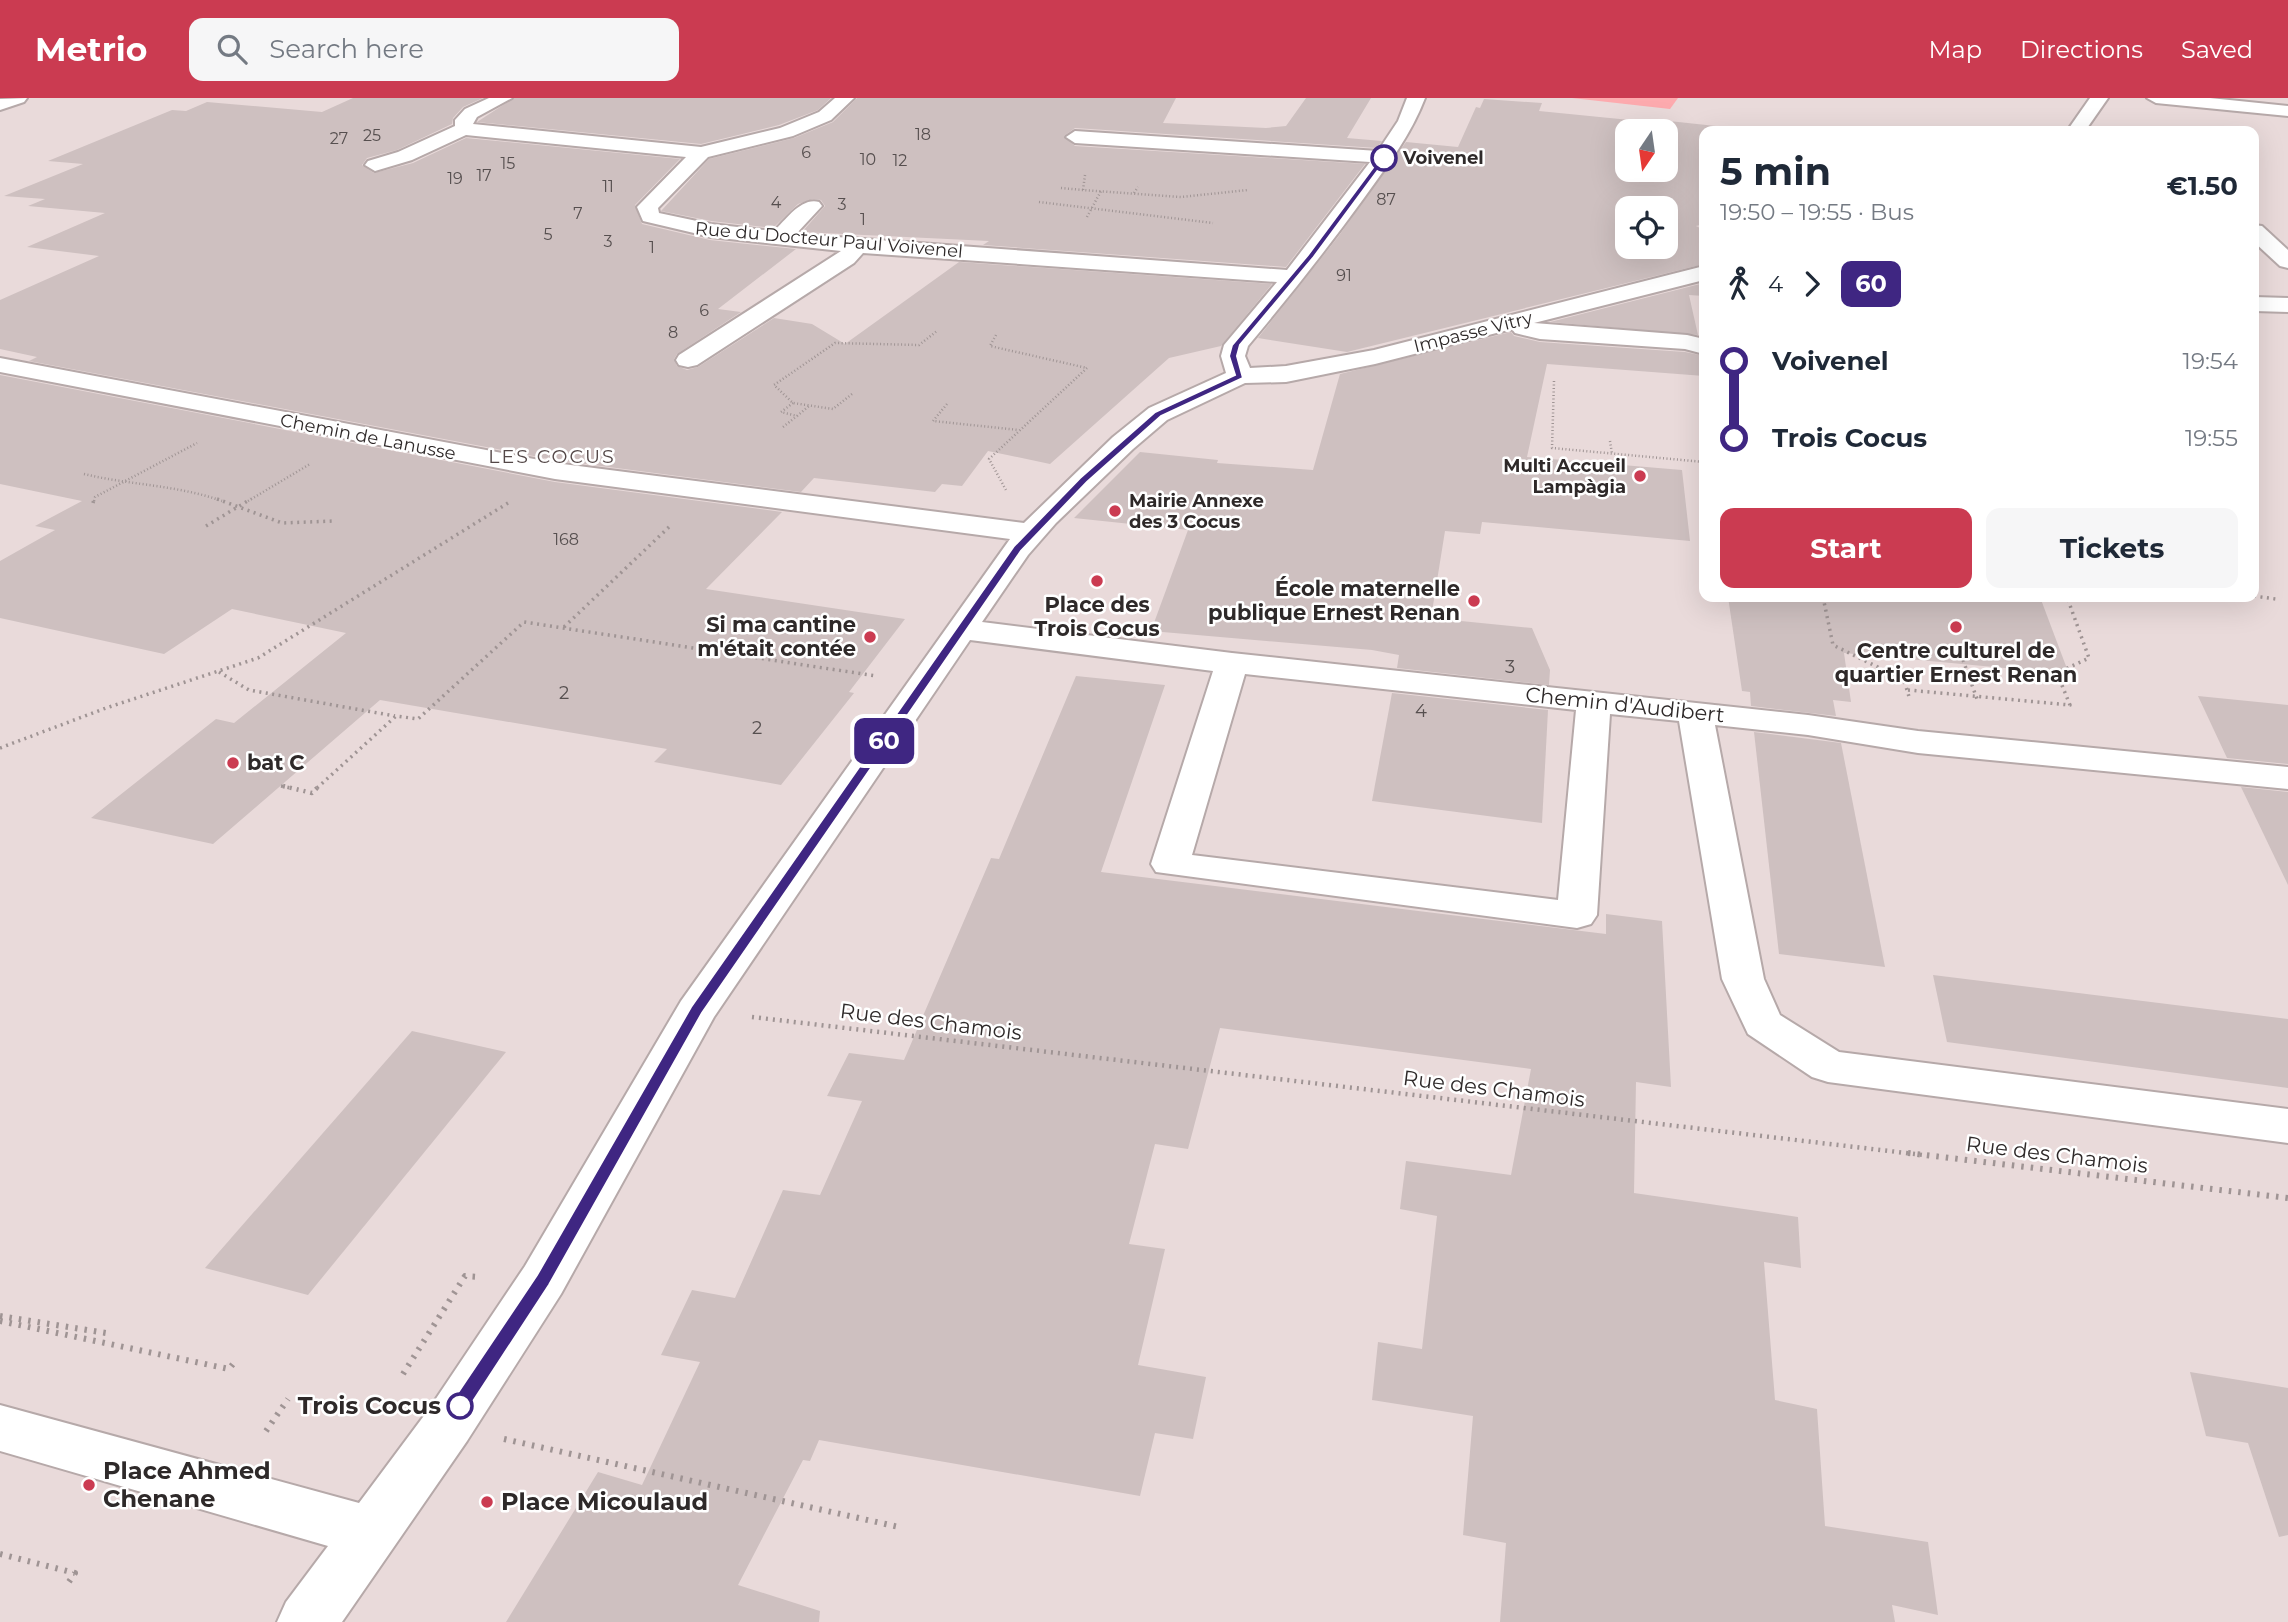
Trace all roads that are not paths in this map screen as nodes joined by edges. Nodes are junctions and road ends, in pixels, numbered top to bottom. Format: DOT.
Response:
graph roads {
  1 [pos="18,98"];
  2 [pos="503,98"];
  3 [pos="845,98"];
  4 [pos="1416,98"];
  5 [pos="2099,98"];
  6 [pos="2156,98"];
  7 [pos="0,104"];
  8 [pos="2288,111"];
  9 [pos="2079,126"];
  10 [pos="464,129"];
  11 [pos="1075,137"];
  12 [pos="701,153"];
  13 [pos="1384,157"];
  14 [pos="375,165"];
  15 [pos="811,206"];
  16 [pos="2259,235"];
  17 [pos="779,238"];
  18 [pos="857,247"];
  19 [pos="2288,261"];
  20 [pos="1699,274"];
  21 [pos="1292,277"];
  22 [pos="2259,304"];
  23 [pos="2288,305"];
  24 [pos="1508,324"];
  25 [pos="1699,346"];
  26 [pos="688,360"];
  27 [pos="0,365"];
  28 [pos="1240,376"];
  29 [pos="1030,533"];
  30 [pos="962,629"];
  31 [pos="1232,663"];
  32 [pos="1594,702"];
  33 [pos="1695,712"];
  34 [pos="2288,778"];
  35 [pos="2288,1126"];
  36 [pos="0,1428"];
  37 [pos="371,1532"];
  38 [pos="307,1622"];
  1 -- 7 [label="street"];
  2 -- 10 [label="street"];
  3 -- 12 [label="street"];
  4 -- 13 [label="street"];
  5 -- 9 [label="street"];
  6 -- 8 [label="street"];
  10 -- 12 [label="street"];
  10 -- 14 [label="street"];
  11 -- 13 [label="street"];
  12 -- 17 [label="street, Rue du Docteur Paul Voivenel"];
  13 -- 21 [label="street"];
  15 -- 17 [label="street"];
  16 -- 19 [label="street"];
  17 -- 18 [label="street, Rue du Docteur Paul Voivenel"];
  18 -- 21 [label="street, Rue du Docteur Paul Voivenel"];
  18 -- 26 [label="street"];
  20 -- 24 [label="street, Impasse Vitry"];
  21 -- 28 [label="street"];
  22 -- 23 [label="street"];
  24 -- 25 [label="street"];
  24 -- 28 [label="street, Impasse Vitry"];
  27 -- 29 [label="street, Chemin de Lanusse"];
  28 -- 29 [label="street"];
  29 -- 30 [label="street"];
  30 -- 31 [label="street, Chemin d'Audibert"];
  30 -- 37 [label="street"];
  31 -- 32 [label="street, Chemin d'Audibert"];
  31 -- 32 [label="street"];
  32 -- 33 [label="street, Chemin d'Audibert"];
  33 -- 34 [label="street, Chemin d'Audibert"];
  33 -- 35 [label="street"];
  36 -- 37 [label="street"];
  37 -- 38 [label="street"];
}
